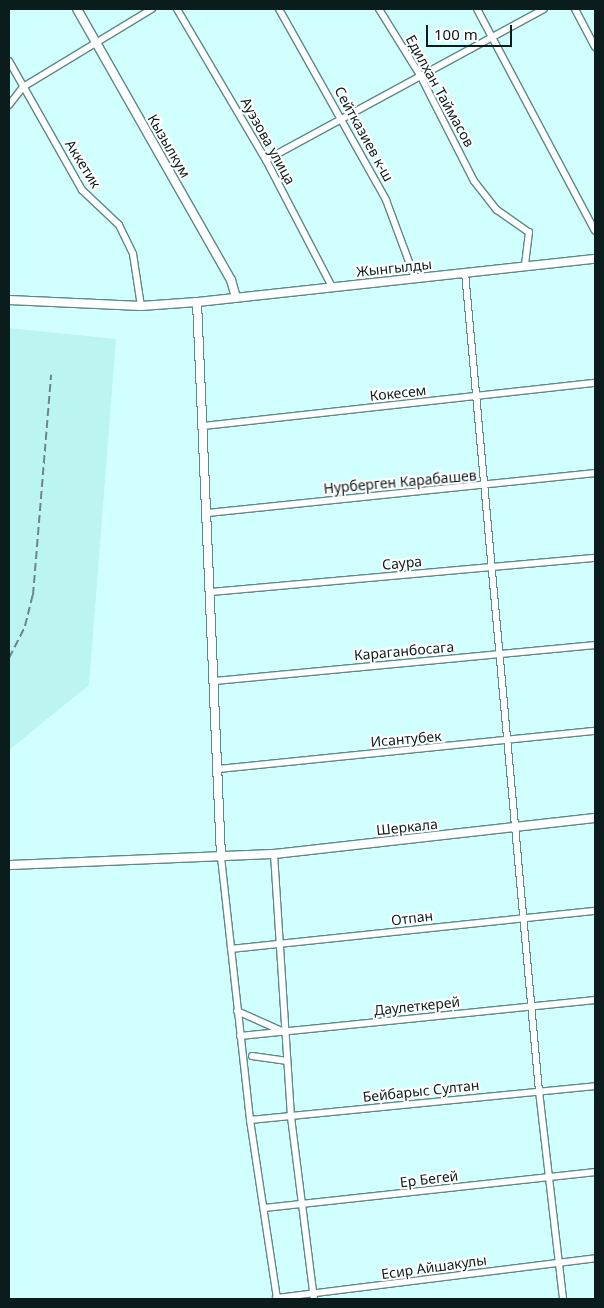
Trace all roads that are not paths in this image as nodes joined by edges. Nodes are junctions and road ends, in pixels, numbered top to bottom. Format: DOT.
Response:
graph roads {
  1 [pos="76,9"];
  2 [pos="152,9"];
  3 [pos="177,9"];
  4 [pos="278,9"];
  5 [pos="379,9"];
  6 [pos="477,9"];
  7 [pos="544,9"];
  8 [pos="575,9"];
  9 [pos="493,37"];
  10 [pos="95,41"];
  11 [pos="595,47"];
  12 [pos="9,61"];
  13 [pos="420,75"];
  14 [pos="23,87"];
  15 [pos="9,105"];
  16 [pos="344,118"];
  17 [pos="266,160"];
  18 [pos="595,231"];
  19 [pos="595,259"];
  20 [pos="526,265"];
  21 [pos="464,272"];
  22 [pos="415,278"];
  23 [pos="332,288"];
  24 [pos="236,297"];
  25 [pos="9,300"];
  26 [pos="196,302"];
  27 [pos="141,306"];
  28 [pos="595,383"];
  29 [pos="475,398"];
  30 [pos="204,426"];
  31 [pos="595,473"];
  32 [pos="483,487"];
  33 [pos="208,513"];
  34 [pos="595,558"];
  35 [pos="490,568"];
  36 [pos="211,592"];
  37 [pos="595,645"];
  38 [pos="499,655"];
  39 [pos="215,680"];
  40 [pos="595,731"];
  41 [pos="507,742"];
  42 [pos="219,770"];
  43 [pos="595,818"];
  44 [pos="515,827"];
  45 [pos="274,854"];
  46 [pos="221,857"];
  47 [pos="9,865"];
  48 [pos="595,911"];
  49 [pos="525,918"];
  50 [pos="279,946"];
  51 [pos="231,950"];
  52 [pos="595,1000"];
  53 [pos="531,1008"];
  54 [pos="238,1011"];
  55 [pos="283,1032"];
  56 [pos="240,1036"];
  57 [pos="252,1056"];
  58 [pos="286,1061"];
  59 [pos="595,1086"];
  60 [pos="539,1092"];
  61 [pos="290,1117"];
  62 [pos="250,1120"];
  63 [pos="595,1172"];
  64 [pos="550,1176"];
  65 [pos="301,1206"];
  66 [pos="265,1208"];
  67 [pos="595,1258"];
  68 [pos="559,1262"];
  69 [pos="314,1298"];
  70 [pos="276,1299"];
  71 [pos="563,1299"];
  1 -- 10 [label="street, Кызылкум"];
  2 -- 10 [label="street"];
  3 -- 17 [label="street, Ауэзова улица"];
  4 -- 16 [label="street, Сейтказиев к-ш"];
  5 -- 13 [label="street, Едилхан Таймасов"];
  6 -- 9 [label="street"];
  7 -- 9 [label="street"];
  8 -- 11 [label="street"];
  9 -- 13 [label="street"];
  9 -- 18 [label="street"];
  10 -- 14 [label="street"];
  10 -- 24 [label="street, Кызылкум"];
  12 -- 14 [label="street, Аккетик"];
  13 -- 16 [label="street"];
  13 -- 20 [label="street, Едилхан Таймасов"];
  14 -- 15 [label="street"];
  14 -- 27 [label="street, Аккетик"];
  16 -- 17 [label="street"];
  16 -- 22 [label="street, Сейтказиев к-ш"];
  17 -- 23 [label="street, Ауэзова улица"];
  19 -- 20 [label="street, Жынгылды"];
  20 -- 21 [label="street, Жынгылды"];
  21 -- 22 [label="street, Жынгылды"];
  21 -- 29 [label="street"];
  22 -- 23 [label="street, Жынгылды"];
  23 -- 24 [label="street, Жынгылды"];
  24 -- 26 [label="street, Жынгылды"];
  25 -- 27 [label="street, Жынгылды"];
  26 -- 27 [label="street, Жынгылды"];
  26 -- 30 [label="street"];
  28 -- 29 [label="street, Кокесем"];
  29 -- 30 [label="street, Кокесем"];
  29 -- 32 [label="street"];
  30 -- 33 [label="street"];
  31 -- 32 [label="street, Нурберген Карабашев"];
  32 -- 33 [label="street, Нурберген Карабашев"];
  32 -- 35 [label="street"];
  33 -- 36 [label="street"];
  34 -- 35 [label="street, Саура"];
  35 -- 36 [label="street, Саура"];
  35 -- 38 [label="street"];
  36 -- 39 [label="street"];
  37 -- 38 [label="street, Караганбосага"];
  38 -- 39 [label="street, Караганбосага"];
  38 -- 41 [label="street"];
  39 -- 42 [label="street"];
  40 -- 41 [label="street, Исантубек"];
  41 -- 42 [label="street, Исантубек"];
  41 -- 44 [label="street"];
  42 -- 46 [label="street"];
  43 -- 44 [label="street, Шеркала"];
  44 -- 45 [label="street, Шеркала"];
  44 -- 49 [label="street"];
  45 -- 46 [label="street, Шеркала"];
  45 -- 50 [label="street"];
  46 -- 47 [label="street, Шеркала"];
  46 -- 51 [label="street"];
  48 -- 49 [label="street, Отпан"];
  49 -- 50 [label="street, Отпан"];
  49 -- 53 [label="street"];
  50 -- 51 [label="street, Отпан"];
  50 -- 55 [label="street"];
  51 -- 54 [label="street"];
  52 -- 53 [label="street, Даулеткерей"];
  53 -- 55 [label="street, Даулеткерей"];
  53 -- 60 [label="street"];
  54 -- 55 [label="street"];
  54 -- 56 [label="street"];
  55 -- 56 [label="street, Даулеткерей"];
  55 -- 58 [label="street"];
  56 -- 62 [label="street"];
  57 -- 58 [label="street"];
  58 -- 61 [label="street"];
  59 -- 60 [label="street, Бейбарыс Султан"];
  60 -- 61 [label="street, Бейбарыс Султан"];
  60 -- 64 [label="street"];
  61 -- 62 [label="street, Бейбарыс Султан"];
  61 -- 65 [label="street"];
  62 -- 66 [label="street"];
  63 -- 64 [label="street, Ер Бегей"];
  64 -- 65 [label="street, Ер Бегей"];
  64 -- 68 [label="street"];
  65 -- 66 [label="street, Ер Бегей"];
  65 -- 69 [label="street"];
  66 -- 70 [label="street"];
  67 -- 68 [label="street, Есир Айшакулы"];
  68 -- 69 [label="street, Есир Айшакулы"];
  68 -- 71 [label="street"];
  69 -- 70 [label="street, Есир Айшакулы"];
}
